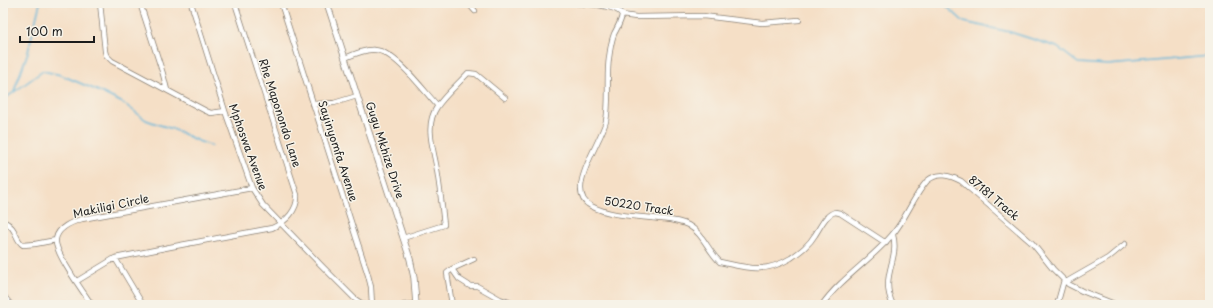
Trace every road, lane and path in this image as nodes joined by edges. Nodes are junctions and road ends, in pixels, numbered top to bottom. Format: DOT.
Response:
graph roads {
  1 [pos="100,3"];
  2 [pos="140,3"];
  3 [pos="191,3"];
  4 [pos="235,3"];
  5 [pos="281,3"];
  6 [pos="327,3"];
  7 [pos="468,3"];
  8 [pos="576,3"];
  9 [pos="475,11"];
  10 [pos="622,15"];
  11 [pos="799,20"];
  12 [pos="345,58"];
  13 [pos="167,90"];
  14 [pos="357,96"];
  15 [pos="505,98"];
  16 [pos="313,104"];
  17 [pos="437,105"];
  18 [pos="225,111"];
  19 [pos="252,188"];
  20 [pos="3,221"];
  21 [pos="281,224"];
  22 [pos="893,235"];
  23 [pos="403,238"];
  24 [pos="56,240"];
  25 [pos="886,243"];
  26 [pos="1125,244"];
  27 [pos="115,258"];
  28 [pos="474,260"];
  29 [pos="452,269"];
  30 [pos="77,281"];
  31 [pos="1065,281"];
  32 [pos="3,295"];
  33 [pos="416,304"];
  34 [pos="11,305"];
  35 [pos="92,305"];
  36 [pos="143,305"];
  37 [pos="364,305"];
  38 [pos="372,305"];
  39 [pos="404,305"];
  40 [pos="452,305"];
  41 [pos="516,305"];
  42 [pos="822,305"];
  43 [pos="893,305"];
  44 [pos="1057,305"];
  45 [pos="1117,305"];
  1 -- 13 [label="street"];
  2 -- 13 [label="street"];
  3 -- 18 [label="street, Mphoswa Avenue"];
  4 -- 21 [label="street, Rhe Maponondo Lane"];
  5 -- 16 [label="street, Sayinyomfa Avenue"];
  6 -- 12 [label="street, Gugu Mkhize Drive"];
  7 -- 9 [label="street"];
  8 -- 10 [label="street"];
  10 -- 11 [label="street"];
  10 -- 25 [label="street, 50220 Track"];
  12 -- 14 [label="street, Gugu Mkhize Drive"];
  12 -- 17 [label="street"];
  13 -- 18 [label="street"];
  14 -- 16 [label="street"];
  14 -- 23 [label="street, Gugu Mkhize Drive"];
  15 -- 17 [label="street"];
  16 -- 38 [label="street, Sayinyomfa Avenue"];
  17 -- 23 [label="street"];
  18 -- 19 [label="street, Mphoswa Avenue"];
  19 -- 21 [label="street, Mphoswa Avenue"];
  19 -- 24 [label="street, Makiligi Circle"];
  20 -- 24 [label="street"];
  21 -- 27 [label="street"];
  21 -- 37 [label="street, Mphoswa Avenue"];
  22 -- 25 [label="street, 87181 Track"];
  22 -- 31 [label="street, 87181 Track"];
  22 -- 43 [label="street"];
  23 -- 33 [label="street, Gugu Mkhize Drive"];
  24 -- 30 [label="street"];
  25 -- 42 [label="street, 87181 Track"];
  26 -- 31 [label="street"];
  27 -- 30 [label="street"];
  27 -- 36 [label="street"];
  28 -- 29 [label="street"];
  29 -- 40 [label="street"];
  29 -- 41 [label="street"];
  30 -- 35 [label="street"];
  31 -- 44 [label="street"];
  31 -- 45 [label="street, 87181 Track"];
  32 -- 34 [label="street"];
  33 -- 39 [label="street"];
}
